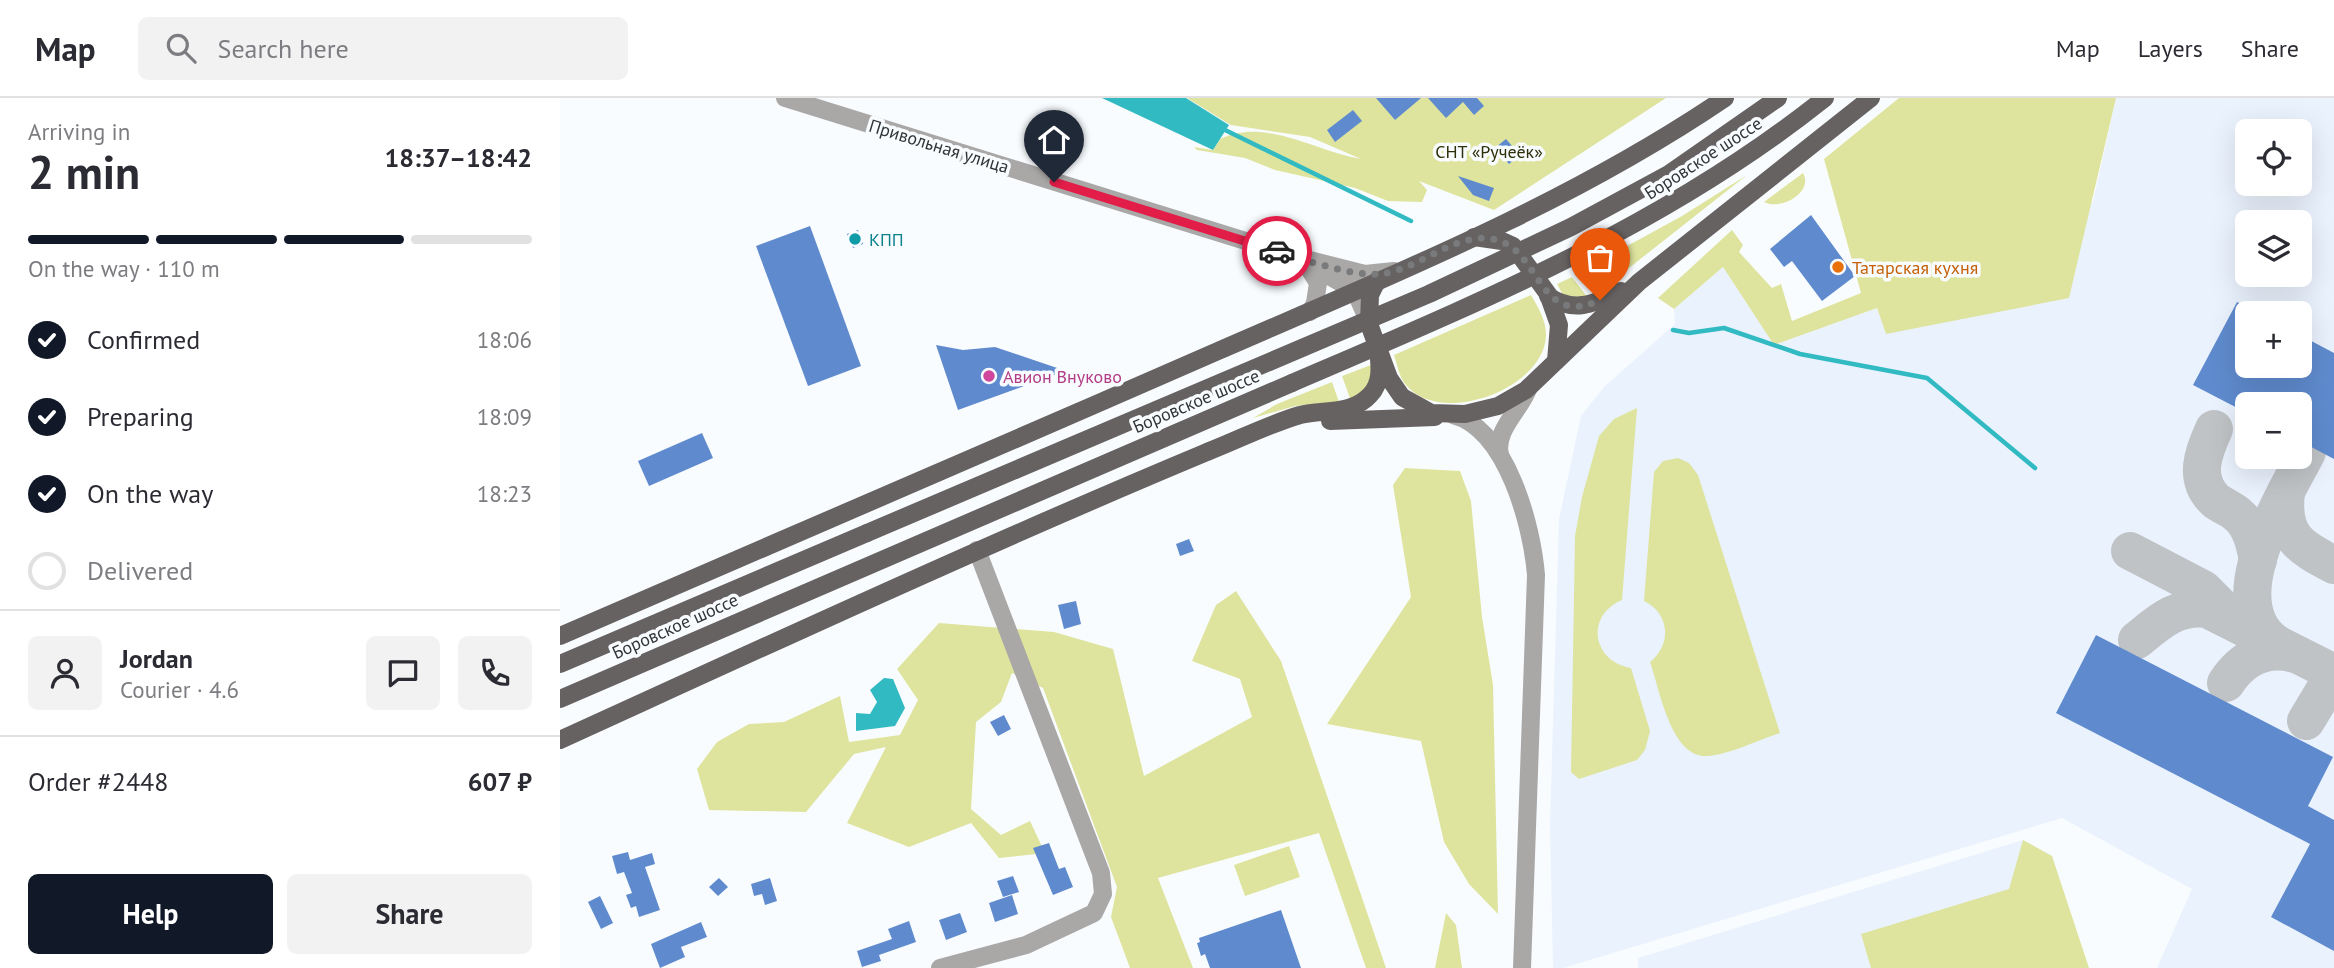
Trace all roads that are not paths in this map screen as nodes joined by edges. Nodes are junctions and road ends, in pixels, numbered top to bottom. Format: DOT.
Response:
graph roads {
  1 [pos="785,98"];
  2 [pos="1725,98"];
  3 [pos="1778,98"];
  4 [pos="1825,98"];
  5 [pos="1871,98"];
  6 [pos="1471,237"];
  7 [pos="1294,256"];
  8 [pos="1411,266"];
  9 [pos="1377,281"];
  10 [pos="1637,284"];
  11 [pos="1355,291"];
  12 [pos="1548,296"];
  13 [pos="1310,312"];
  14 [pos="1369,324"];
  15 [pos="1378,350"];
  16 [pos="1556,361"];
  17 [pos="1529,387"];
  18 [pos="1451,415"];
  19 [pos="1281,423"];
  20 [pos="1500,455"];
  21 [pos="978,550"];
  22 [pos="560,636"];
  23 [pos="560,664"];
  24 [pos="560,699"];
  25 [pos="560,740"];
  26 [pos="940,968"];
  27 [pos="1522,968"];
  1 -- 7 [label="street, Привольная улица"];
  2 -- 6 [label="main road"];
  3 -- 23 [label="main road, Боровское шоссе, bridge"];
  4 -- 24 [label="main road, Боровское шоссе, bridge"];
  5 -- 10 [label="main road"];
  6 -- 8 [label="main road"];
  6 -- 12 [label="main road"];
  7 -- 8 [label="street"];
  7 -- 11 [label="street"];
  7 -- 13 [label="street"];
  8 -- 9 [label="main road"];
  9 -- 11 [label="main road"];
  9 -- 14 [label="main road"];
  10 -- 12 [label="main road"];
  10 -- 16 [label="main road"];
  11 -- 13 [label="main road"];
  11 -- 14 [label="street"];
  12 -- 16 [label="main road"];
  13 -- 22 [label="main road"];
  14 -- 15 [label="main road"];
  15 -- 18 [label="main road"];
  15 -- 19 [label="main road"];
  16 -- 17 [label="main road"];
  17 -- 18 [label="main road"];
  17 -- 20 [label="street"];
  18 -- 19 [label="main road"];
  18 -- 20 [label="street"];
  19 -- 21 [label="main road"];
  20 -- 27 [label="street"];
  21 -- 25 [label="main road"];
  21 -- 26 [label="street"];
}
